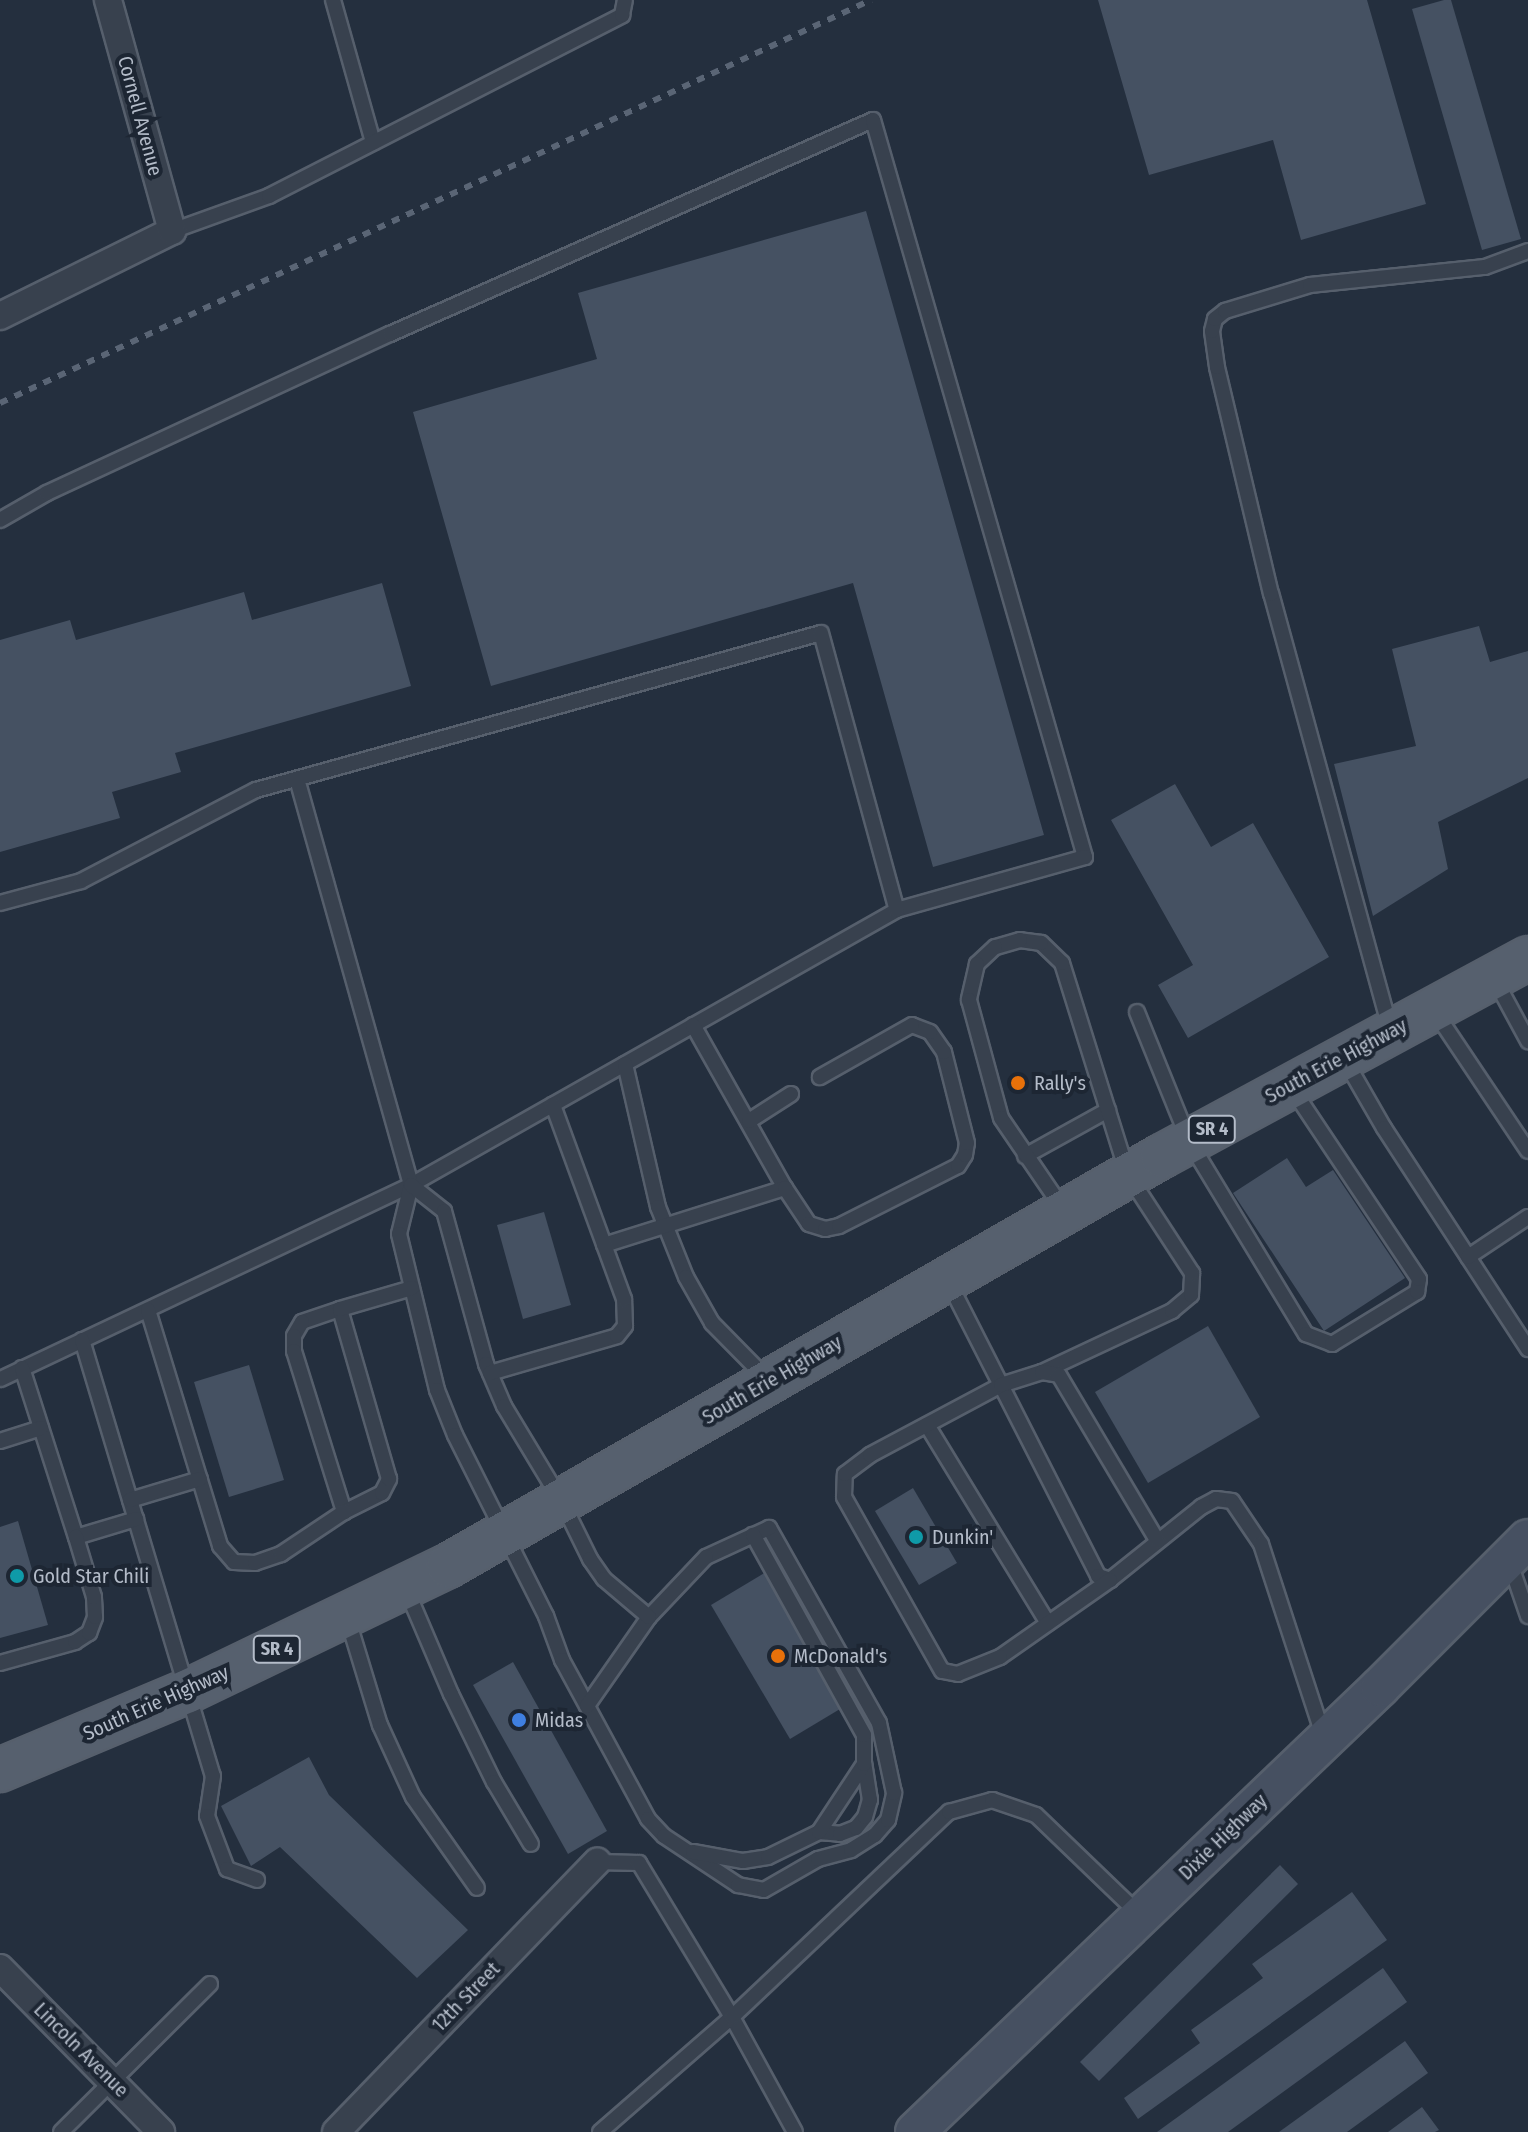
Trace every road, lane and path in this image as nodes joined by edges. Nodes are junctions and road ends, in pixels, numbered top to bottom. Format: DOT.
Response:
graph roads {
  1 [pos="108,0"];
  2 [pos="333,0"];
  3 [pos="625,0"];
  4 [pos="373,142"];
  5 [pos="172,231"];
  6 [pos="1528,251"];
  7 [pos="0,316"];
  8 [pos="0,520"];
  9 [pos="297,779"];
  10 [pos="0,903"];
  11 [pos="897,910"];
  12 [pos="1510,967"];
  13 [pos="1433,1009"];
  14 [pos="1137,1012"];
  15 [pos="693,1025"];
  16 [pos="1391,1032"];
  17 [pos="1528,1041"];
  18 [pos="1344,1057"];
  19 [pos="625,1064"];
  20 [pos="820,1077"];
  21 [pos="1290,1086"];
  22 [pos="791,1094"];
  23 [pos="553,1105"];
  24 [pos="1108,1110"];
  25 [pos="749,1121"];
  26 [pos="1189,1141"];
  27 [pos="1528,1151"];
  28 [pos="1025,1156"];
  29 [pos="1128,1175"];
  30 [pos="411,1185"];
  31 [pos="785,1188"];
  32 [pos="1065,1212"];
  33 [pos="1528,1217"];
  34 [pos="664,1224"];
  35 [pos="604,1245"];
  36 [pos="1468,1257"];
  37 [pos="947,1279"];
  38 [pos="412,1288"];
  39 [pos="340,1309"];
  40 [pos="148,1310"];
  41 [pos="82,1340"];
  42 [pos="1528,1349"];
  43 [pos="22,1368"];
  44 [pos="1042,1372"];
  45 [pos="490,1373"];
  46 [pos="0,1379"];
  47 [pos="769,1382"];
  48 [pos="1001,1385"];
  49 [pos="927,1425"];
  50 [pos="41,1428"];
  51 [pos="0,1441"];
  52 [pos="200,1479"];
  53 [pos="130,1500"];
  54 [pos="562,1502"];
  55 [pos="344,1512"];
  56 [pos="136,1519"];
  57 [pos="506,1532"];
  58 [pos="753,1535"];
  59 [pos="76,1537"];
  60 [pos="1157,1540"];
  61 [pos="1518,1549"];
  62 [pos="1110,1580"];
  63 [pos="406,1587"];
  64 [pos="347,1615"];
  65 [pos="1528,1616"];
  66 [pos="649,1617"];
  67 [pos="1048,1623"];
  68 [pos="0,1663"];
  69 [pos="188,1691"];
  70 [pos="587,1706"];
  71 [pos="1325,1740"];
  72 [pos="864,1764"];
  73 [pos="0,1770"];
  74 [pos="819,1832"];
  75 [pos="531,1844"];
  76 [pos="689,1851"];
  77 [pos="597,1862"];
  78 [pos="257,1880"];
  79 [pos="477,1888"];
  80 [pos="1141,1916"];
  81 [pos="0,1968"];
  82 [pos="210,1984"];
  83 [pos="732,2017"];
  84 [pos="112,2082"];
  85 [pos="927,2128"];
  86 [pos="61,2132"];
  87 [pos="161,2132"];
  88 [pos="336,2132"];
  89 [pos="600,2132"];
  90 [pos="795,2132"];
  1 -- 5 [label="street, Cornell Avenue"];
  2 -- 4 [label="lane"];
  3 -- 4 [label="lane"];
  4 -- 5 [label="lane"];
  5 -- 7 [label="street"];
  6 -- 16 [label="lane"];
  8 -- 11 [label="lane"];
  9 -- 10 [label="lane"];
  9 -- 11 [label="lane"];
  9 -- 30 [label="lane"];
  11 -- 15 [label="lane"];
  12 -- 13 [label="main road, South Erie Highway / SR 4"];
  12 -- 17 [label="lane"];
  13 -- 16 [label="main road, South Erie Highway / SR 4"];
  13 -- 27 [label="lane"];
  14 -- 26 [label="lane"];
  15 -- 19 [label="lane"];
  15 -- 25 [label="lane"];
  16 -- 18 [label="main road, South Erie Highway / SR 4"];
  18 -- 21 [label="main road, South Erie Highway / SR 4"];
  18 -- 36 [label="lane"];
  19 -- 23 [label="lane"];
  19 -- 34 [label="lane"];
  20 -- 31 [label="lane"];
  21 -- 26 [label="main road, South Erie Highway / SR 4"];
  21 -- 26 [label="lane"];
  22 -- 25 [label="lane"];
  23 -- 30 [label="lane"];
  23 -- 35 [label="lane"];
  24 -- 28 [label="lane"];
  24 -- 28 [label="lane"];
  24 -- 29 [label="lane"];
  25 -- 31 [label="lane"];
  26 -- 29 [label="main road, South Erie Highway / SR 4"];
  28 -- 32 [label="lane"];
  29 -- 32 [label="main road, South Erie Highway / SR 4"];
  29 -- 44 [label="lane"];
  30 -- 38 [label="lane"];
  30 -- 40 [label="lane"];
  30 -- 45 [label="lane"];
  31 -- 34 [label="lane"];
  32 -- 37 [label="main road, South Erie Highway / SR 4"];
  33 -- 36 [label="lane"];
  34 -- 35 [label="lane"];
  34 -- 47 [label="lane"];
  35 -- 45 [label="lane"];
  36 -- 42 [label="lane"];
  37 -- 47 [label="main road, South Erie Highway / SR 4"];
  37 -- 48 [label="lane"];
  38 -- 39 [label="lane"];
  38 -- 57 [label="lane"];
  39 -- 55 [label="lane"];
  39 -- 55 [label="lane"];
  40 -- 41 [label="lane"];
  40 -- 52 [label="lane"];
  41 -- 43 [label="lane"];
  41 -- 53 [label="lane"];
  43 -- 46 [label="lane"];
  43 -- 50 [label="lane"];
  44 -- 48 [label="lane"];
  44 -- 60 [label="lane"];
  45 -- 54 [label="lane"];
  47 -- 54 [label="main road, South Erie Highway / SR 4"];
  48 -- 49 [label="lane"];
  48 -- 62 [label="lane"];
  49 -- 67 [label="lane"];
  49 -- 67 [label="lane"];
  50 -- 51 [label="lane"];
  50 -- 59 [label="lane"];
  52 -- 53 [label="lane"];
  52 -- 55 [label="lane"];
  53 -- 56 [label="lane"];
  54 -- 57 [label="main road, South Erie Highway / SR 4"];
  54 -- 66 [label="lane"];
  56 -- 59 [label="lane"];
  56 -- 69 [label="lane"];
  57 -- 63 [label="main road, South Erie Highway / SR 4"];
  57 -- 70 [label="lane"];
  58 -- 66 [label="lane"];
  58 -- 72 [label="lane"];
  58 -- 76 [label="lane"];
  59 -- 68 [label="lane"];
  60 -- 62 [label="lane"];
  60 -- 71 [label="lane"];
  61 -- 65 [label="lane"];
  61 -- 71 [label="street, Dixie Highway"];
  62 -- 67 [label="lane"];
  63 -- 64 [label="main road, South Erie Highway / SR 4"];
  63 -- 75 [label="lane"];
  64 -- 69 [label="main road, South Erie Highway / SR 4"];
  64 -- 79 [label="lane"];
  66 -- 70 [label="lane"];
  69 -- 73 [label="main road, South Erie Highway / SR 4"];
  69 -- 78 [label="lane"];
  70 -- 76 [label="lane"];
  71 -- 80 [label="street, Dixie Highway"];
  72 -- 74 [label="lane"];
  72 -- 74 [label="lane"];
  74 -- 76 [label="lane"];
  77 -- 83 [label="lane"];
  77 -- 88 [label="street, 12th Street"];
  80 -- 83 [label="lane"];
  80 -- 85 [label="street, Dixie Highway"];
  81 -- 84 [label="street, Lincoln Avenue"];
  82 -- 84 [label="lane"];
  83 -- 89 [label="lane"];
  83 -- 90 [label="lane"];
  84 -- 86 [label="lane"];
  84 -- 87 [label="street, Lincoln Avenue"];
}
